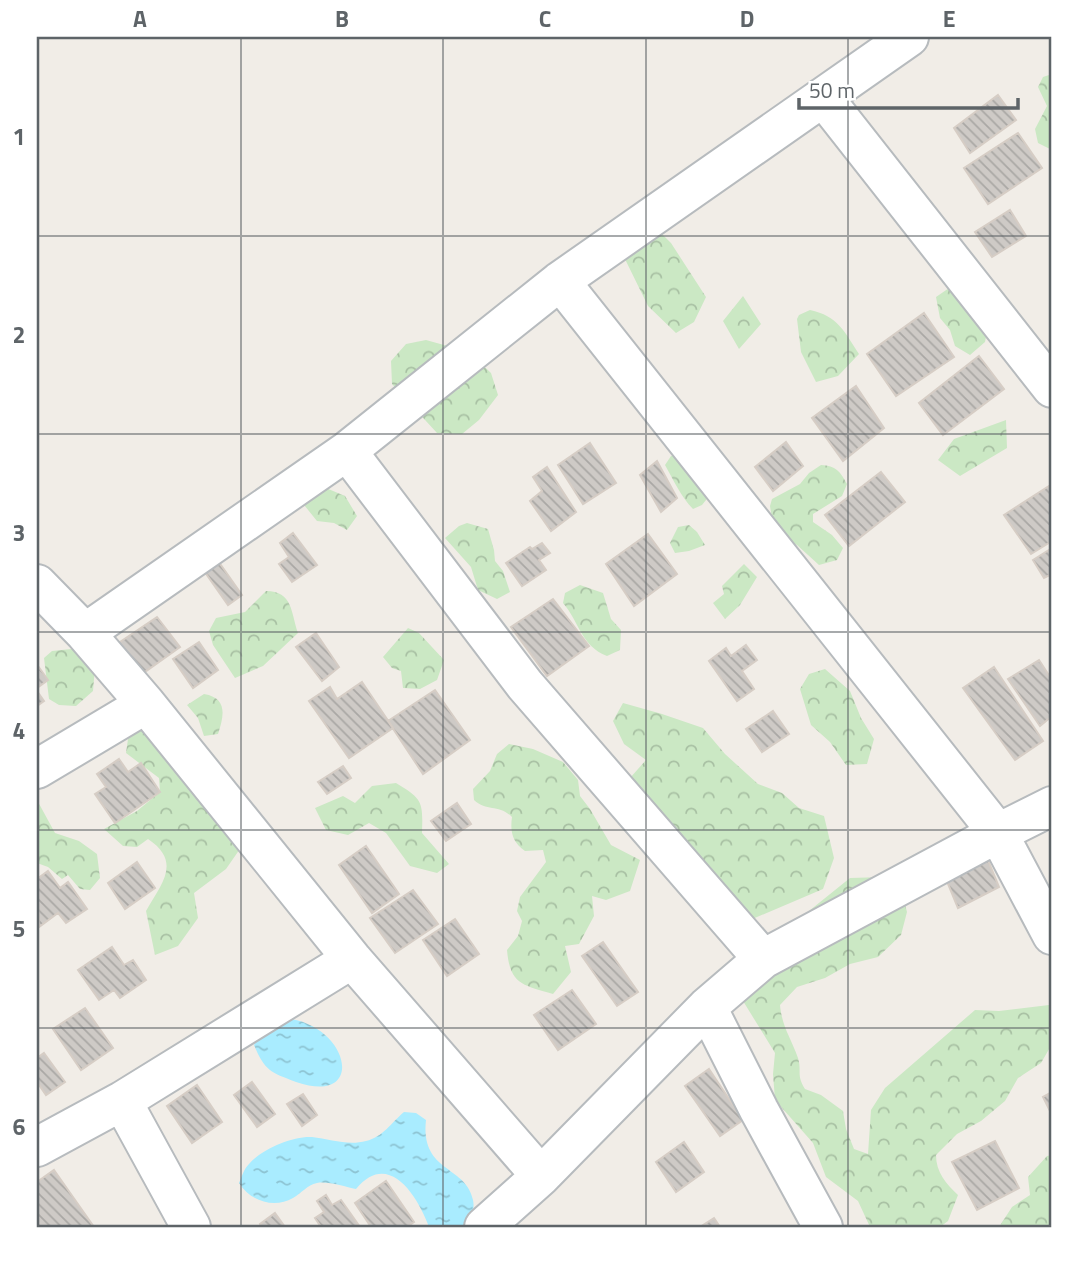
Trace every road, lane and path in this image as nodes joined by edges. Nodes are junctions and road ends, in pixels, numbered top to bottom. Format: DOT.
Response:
graph roads {
  1 [pos="909,37"];
  2 [pos="823,97"];
  3 [pos="560,281"];
  4 [pos="1052,388"];
  5 [pos="347,451"];
  6 [pos="37,584"];
  7 [pos="85,633"];
  8 [pos="146,704"];
  9 [pos="37,769"];
  10 [pos="1052,806"];
  11 [pos="998,832"];
  12 [pos="1052,935"];
  13 [pos="352,959"];
  14 [pos="763,959"];
  15 [pos="707,1007"];
  16 [pos="122,1101"];
  17 [pos="37,1147"];
  18 [pos="541,1176"];
  19 [pos="191,1227"];
  20 [pos="484,1227"];
  21 [pos="823,1227"];
  1 -- 2 [label="street"];
  2 -- 3 [label="street"];
  2 -- 4 [label="street"];
  3 -- 5 [label="street"];
  3 -- 11 [label="street"];
  5 -- 7 [label="street"];
  5 -- 14 [label="street"];
  6 -- 7 [label="street"];
  7 -- 8 [label="street"];
  8 -- 9 [label="street"];
  8 -- 13 [label="street"];
  10 -- 11 [label="street"];
  11 -- 12 [label="street"];
  11 -- 14 [label="street"];
  13 -- 16 [label="street"];
  13 -- 18 [label="street"];
  14 -- 15 [label="street"];
  15 -- 18 [label="street"];
  15 -- 21 [label="street"];
  16 -- 17 [label="street"];
  16 -- 19 [label="street"];
  18 -- 20 [label="street"];
}
